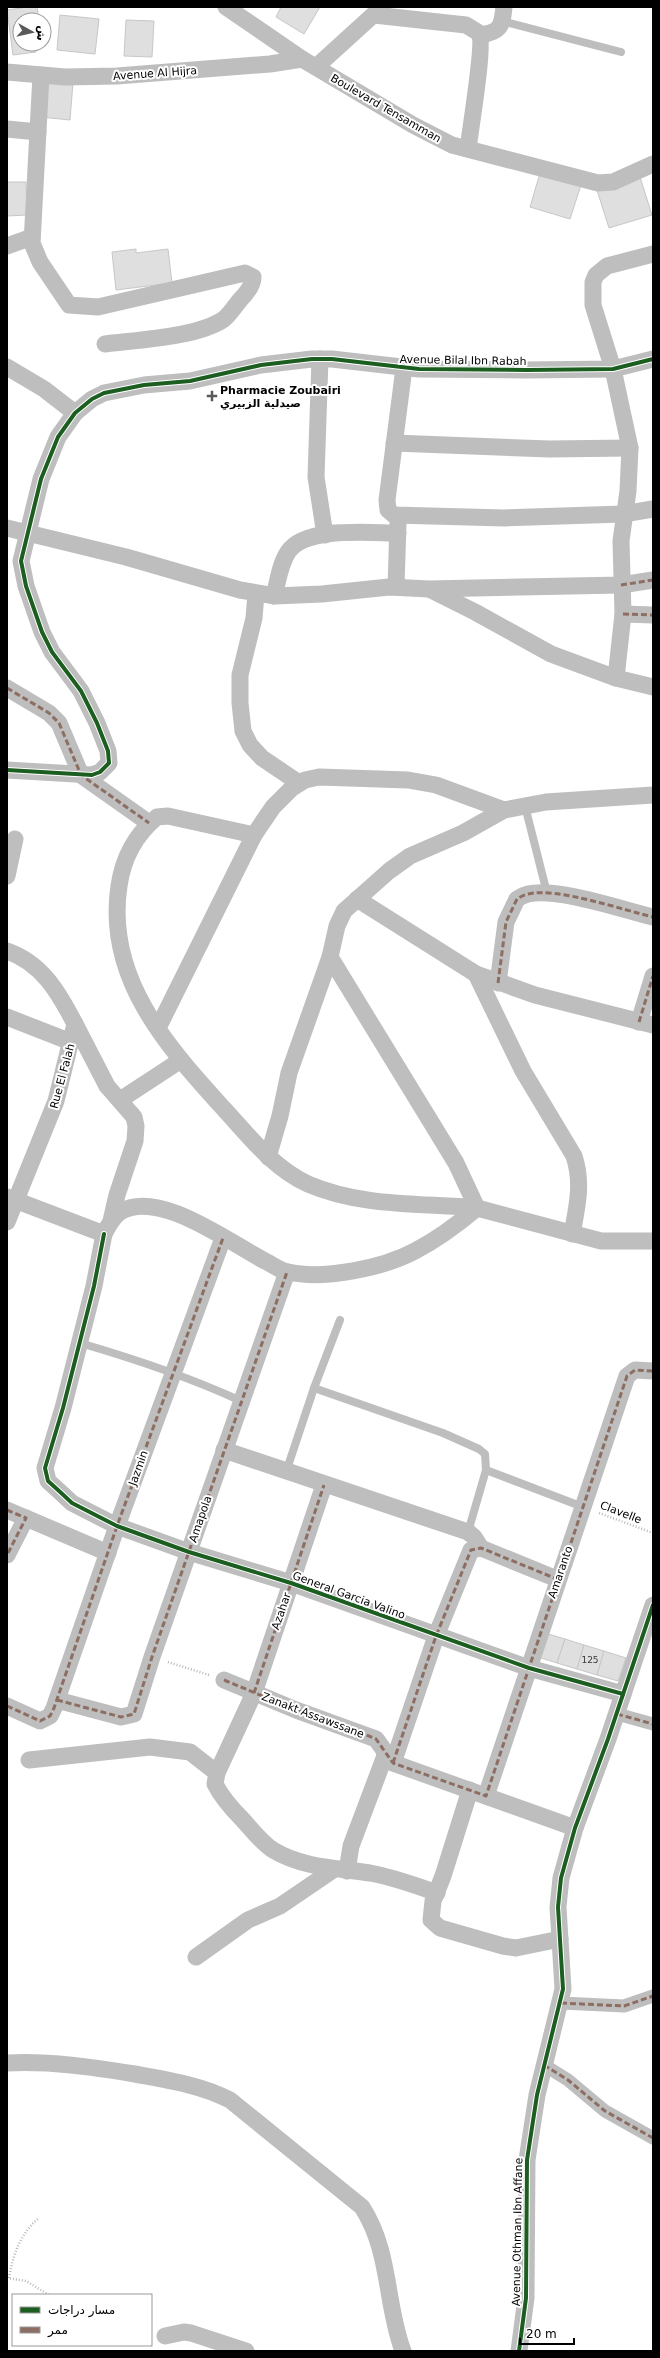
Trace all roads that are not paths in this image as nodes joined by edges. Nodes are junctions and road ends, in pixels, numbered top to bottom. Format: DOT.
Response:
graph roads {
  1 [pos="239,10"];
  2 [pos="379,11"];
  3 [pos="503,14"];
  4 [pos="480,35"];
  5 [pos="621,52"];
  6 [pos="309,63"];
  7 [pos="7,72"];
  8 [pos="41,75"];
  9 [pos="7,129"];
  10 [pos="38,132"];
  11 [pos="468,149"];
  12 [pos="653,164"];
  13 [pos="32,237"];
  14 [pos="7,246"];
  15 [pos="653,254"];
  16 [pos="105,344"];
  17 [pos="320,359"];
  18 [pos="653,359"];
  19 [pos="7,367"];
  20 [pos="404,368"];
  21 [pos="613,369"];
  22 [pos="75,412"];
  23 [pos="394,443"];
  24 [pos="630,448"];
  25 [pos="653,509"];
  26 [pos="623,514"];
  27 [pos="398,525"];
  28 [pos="7,528"];
  29 [pos="27,533"];
  30 [pos="325,535"];
  31 [pos="653,580"];
  32 [pos="621,585"];
  33 [pos="396,587"];
  34 [pos="429,589"];
  35 [pos="256,594"];
  36 [pos="274,596"];
  37 [pos="623,614"];
  38 [pos="653,615"];
  39 [pos="616,678"];
  40 [pos="653,687"];
  41 [pos="7,688"];
  42 [pos="7,770"];
  43 [pos="81,775"];
  44 [pos="299,783"];
  45 [pos="653,795"];
  46 [pos="525,806"];
  47 [pos="504,810"];
  48 [pos="149,823"];
  49 [pos="254,835"];
  50 [pos="15,839"];
  51 [pos="7,876"];
  52 [pos="547,894"];
  53 [pos="357,899"];
  54 [pos="653,917"];
  55 [pos="7,951"];
  56 [pos="330,957"];
  57 [pos="476,974"];
  58 [pos="653,976"];
  59 [pos="498,982"];
  60 [pos="7,1017"];
  61 [pos="646,1023"];
  62 [pos="75,1024"];
  63 [pos="158,1028"];
  64 [pos="71,1042"];
  65 [pos="181,1060"];
  66 [pos="120,1100"];
  67 [pos="268,1157"];
  68 [pos="12,1199"];
  69 [pos="477,1208"];
  70 [pos="7,1222"];
  71 [pos="107,1227"];
  72 [pos="572,1234"];
  73 [pos="223,1238"];
  74 [pos="653,1241"];
  75 [pos="287,1272"];
  76 [pos="340,1320"];
  77 [pos="80,1343"];
  78 [pos="653,1371"];
  79 [pos="172,1373"];
  80 [pos="314,1388"];
  81 [pos="241,1400"];
  82 [pos="224,1450"];
  83 [pos="486,1470"];
  84 [pos="286,1472"];
  85 [pos="324,1485"];
  86 [pos="583,1507"];
  87 [pos="7,1510"];
  88 [pos="26,1518"];
  89 [pos="117,1526"];
  90 [pos="468,1532"];
  91 [pos="480,1548"];
  92 [pos="189,1552"];
  93 [pos="108,1553"];
  94 [pos="7,1555"];
  95 [pos="557,1579"];
  96 [pos="291,1583"];
  97 [pos="653,1605"];
  98 [pos="436,1636"];
  99 [pos="529,1668"];
  100 [pos="224,1680"];
  101 [pos="254,1692"];
  102 [pos="624,1694"];
  103 [pos="57,1700"];
  104 [pos="7,1706"];
  105 [pos="617,1714"];
  106 [pos="653,1724"];
  107 [pos="390,1758"];
  108 [pos="30,1760"];
  109 [pos="217,1773"];
  110 [pos="478,1793"];
  111 [pos="575,1828"];
  112 [pos="340,1870"];
  113 [pos="437,1893"];
  114 [pos="560,1939"];
  115 [pos="196,1958"];
  116 [pos="653,1996"];
  117 [pos="561,2003"];
  118 [pos="7,2063"];
  119 [pos="544,2064"];
  120 [pos="653,2138"];
  121 [pos="165,2336"];
  122 [pos="246,2351"];
  123 [pos="403,2351"];
  124 [pos="519,2351"];
  1 -- 6 [label="street, Boulevard Tensamman"];
  2 -- 4 [label="street"];
  2 -- 6 [label="street"];
  3 -- 4 [label="street"];
  3 -- 5 [label="lane"];
  4 -- 11 [label="street"];
  6 -- 8 [label="street, Avenue Al Hijra"];
  6 -- 11 [label="street, Boulevard Tensamman"];
  7 -- 8 [label="street, Avenue Al Hijra"];
  8 -- 10 [label="street"];
  9 -- 10 [label="street"];
  10 -- 13 [label="street"];
  11 -- 12 [label="street, Boulevard Tensamman"];
  13 -- 14 [label="street"];
  13 -- 16 [label="street"];
  15 -- 21 [label="street"];
  17 -- 20 [label="street, Avenue Bilal Ibn Rabah"];
  17 -- 22 [label="street, Avenue Bilal Ibn Rabah"];
  17 -- 30 [label="street"];
  18 -- 21 [label="street, Avenue Bilal Ibn Rabah"];
  19 -- 22 [label="street"];
  20 -- 21 [label="street, Avenue Bilal Ibn Rabah"];
  20 -- 23 [label="street"];
  21 -- 24 [label="street"];
  22 -- 29 [label="street, Avenue Bilal Ibn Rabah"];
  23 -- 24 [label="street"];
  23 -- 27 [label="street"];
  24 -- 26 [label="street"];
  25 -- 26 [label="street"];
  26 -- 27 [label="street"];
  26 -- 32 [label="street"];
  27 -- 30 [label="street"];
  27 -- 33 [label="street"];
  28 -- 29 [label="street"];
  29 -- 35 [label="street"];
  29 -- 43 [label="street, Avenue Bilal Ibn Rabah"];
  30 -- 36 [label="street"];
  31 -- 32 [label="street"];
  32 -- 34 [label="street"];
  32 -- 37 [label="street"];
  33 -- 34 [label="street"];
  33 -- 36 [label="street"];
  34 -- 39 [label="street"];
  35 -- 36 [label="street"];
  35 -- 44 [label="street"];
  37 -- 38 [label="street"];
  37 -- 39 [label="street"];
  39 -- 40 [label="street"];
  41 -- 43 [label="street"];
  42 -- 43 [label="street, Avenue Bilal Ibn Rabah"];
  43 -- 48 [label="street"];
  44 -- 47 [label="street"];
  44 -- 49 [label="street"];
  45 -- 46 [label="street"];
  46 -- 47 [label="street"];
  46 -- 52 [label="lane"];
  47 -- 53 [label="street"];
  48 -- 49 [label="street"];
  48 -- 63 [label="street"];
  49 -- 63 [label="street"];
  50 -- 51 [label="street"];
  52 -- 54 [label="street"];
  52 -- 59 [label="street"];
  53 -- 56 [label="street"];
  53 -- 57 [label="street"];
  55 -- 62 [label="street"];
  56 -- 67 [label="street"];
  56 -- 69 [label="street"];
  57 -- 59 [label="street"];
  57 -- 72 [label="street"];
  58 -- 61 [label="street"];
  59 -- 61 [label="street"];
  60 -- 64 [label="street"];
  62 -- 64 [label="street, Rue El Falah"];
  62 -- 66 [label="street, General Garcia Valino"];
  63 -- 65 [label="street"];
  64 -- 68 [label="street, Rue El Falah"];
  65 -- 66 [label="street"];
  65 -- 67 [label="street"];
  66 -- 71 [label="street, General Garcia Valino"];
  67 -- 69 [label="street"];
  68 -- 70 [label="street, Rue El Falah"];
  68 -- 71 [label="street"];
  69 -- 72 [label="street"];
  69 -- 75 [label="street"];
  71 -- 73 [label="street"];
  71 -- 77 [label="street, General Garcia Valino"];
  72 -- 74 [label="street"];
  73 -- 75 [label="street"];
  73 -- 79 [label="street, Jazmin"];
  75 -- 81 [label="street, Amapola"];
  76 -- 80 [label="lane"];
  77 -- 79 [label="lane"];
  77 -- 89 [label="street, General Garcia Valino"];
  78 -- 86 [label="street, Amaranto"];
  79 -- 81 [label="lane"];
  79 -- 89 [label="street, Jazmin"];
  80 -- 83 [label="lane"];
  80 -- 84 [label="lane"];
  81 -- 82 [label="street, Amapola"];
  82 -- 84 [label="street"];
  82 -- 92 [label="street, Amapola"];
  83 -- 86 [label="lane"];
  83 -- 90 [label="lane"];
  84 -- 85 [label="street"];
  85 -- 90 [label="street"];
  85 -- 96 [label="street, Azahar"];
  86 -- 95 [label="street, Amaranto"];
  87 -- 88 [label="street"];
  88 -- 93 [label="street"];
  88 -- 94 [label="street"];
  89 -- 92 [label="street, General Garcia Valino"];
  89 -- 93 [label="street, Jazmin"];
  90 -- 91 [label="street"];
  91 -- 95 [label="street"];
  91 -- 98 [label="street"];
  92 -- 96 [label="street, General Garcia Valino"];
  92 -- 103 [label="street, Amapola"];
  93 -- 103 [label="street, Jazmin"];
  95 -- 99 [label="street, Amaranto"];
  96 -- 98 [label="street, General Garcia Valino"];
  96 -- 101 [label="street, Azahar"];
  97 -- 102 [label="street, Avenue Othman Ibn Affane"];
  98 -- 99 [label="street, General Garcia Valino"];
  98 -- 107 [label="street"];
  99 -- 102 [label="street, General Garcia Valino"];
  99 -- 110 [label="street, Amaranto"];
  100 -- 101 [label="street, Zanakt Assawssane"];
  101 -- 107 [label="street, Zanakt Assawssane"];
  101 -- 109 [label="street, Azahar"];
  102 -- 105 [label="street, Avenue Othman Ibn Affane"];
  103 -- 104 [label="street, Jazmin"];
  105 -- 106 [label="street"];
  105 -- 111 [label="street, Avenue Othman Ibn Affane"];
  107 -- 110 [label="street"];
  107 -- 112 [label="street"];
  108 -- 109 [label="street"];
  109 -- 112 [label="street"];
  110 -- 111 [label="street"];
  110 -- 113 [label="street, Amaranto"];
  111 -- 114 [label="street, Avenue Othman Ibn Affane"];
  112 -- 113 [label="street"];
  112 -- 115 [label="street"];
  113 -- 114 [label="street, Amaranto"];
  114 -- 117 [label="street, Avenue Othman Ibn Affane"];
  116 -- 117 [label="street"];
  117 -- 119 [label="street, Avenue Othman Ibn Affane"];
  118 -- 123 [label="street"];
  119 -- 120 [label="street"];
  119 -- 124 [label="street, Avenue Othman Ibn Affane"];
  121 -- 122 [label="street"];
}
